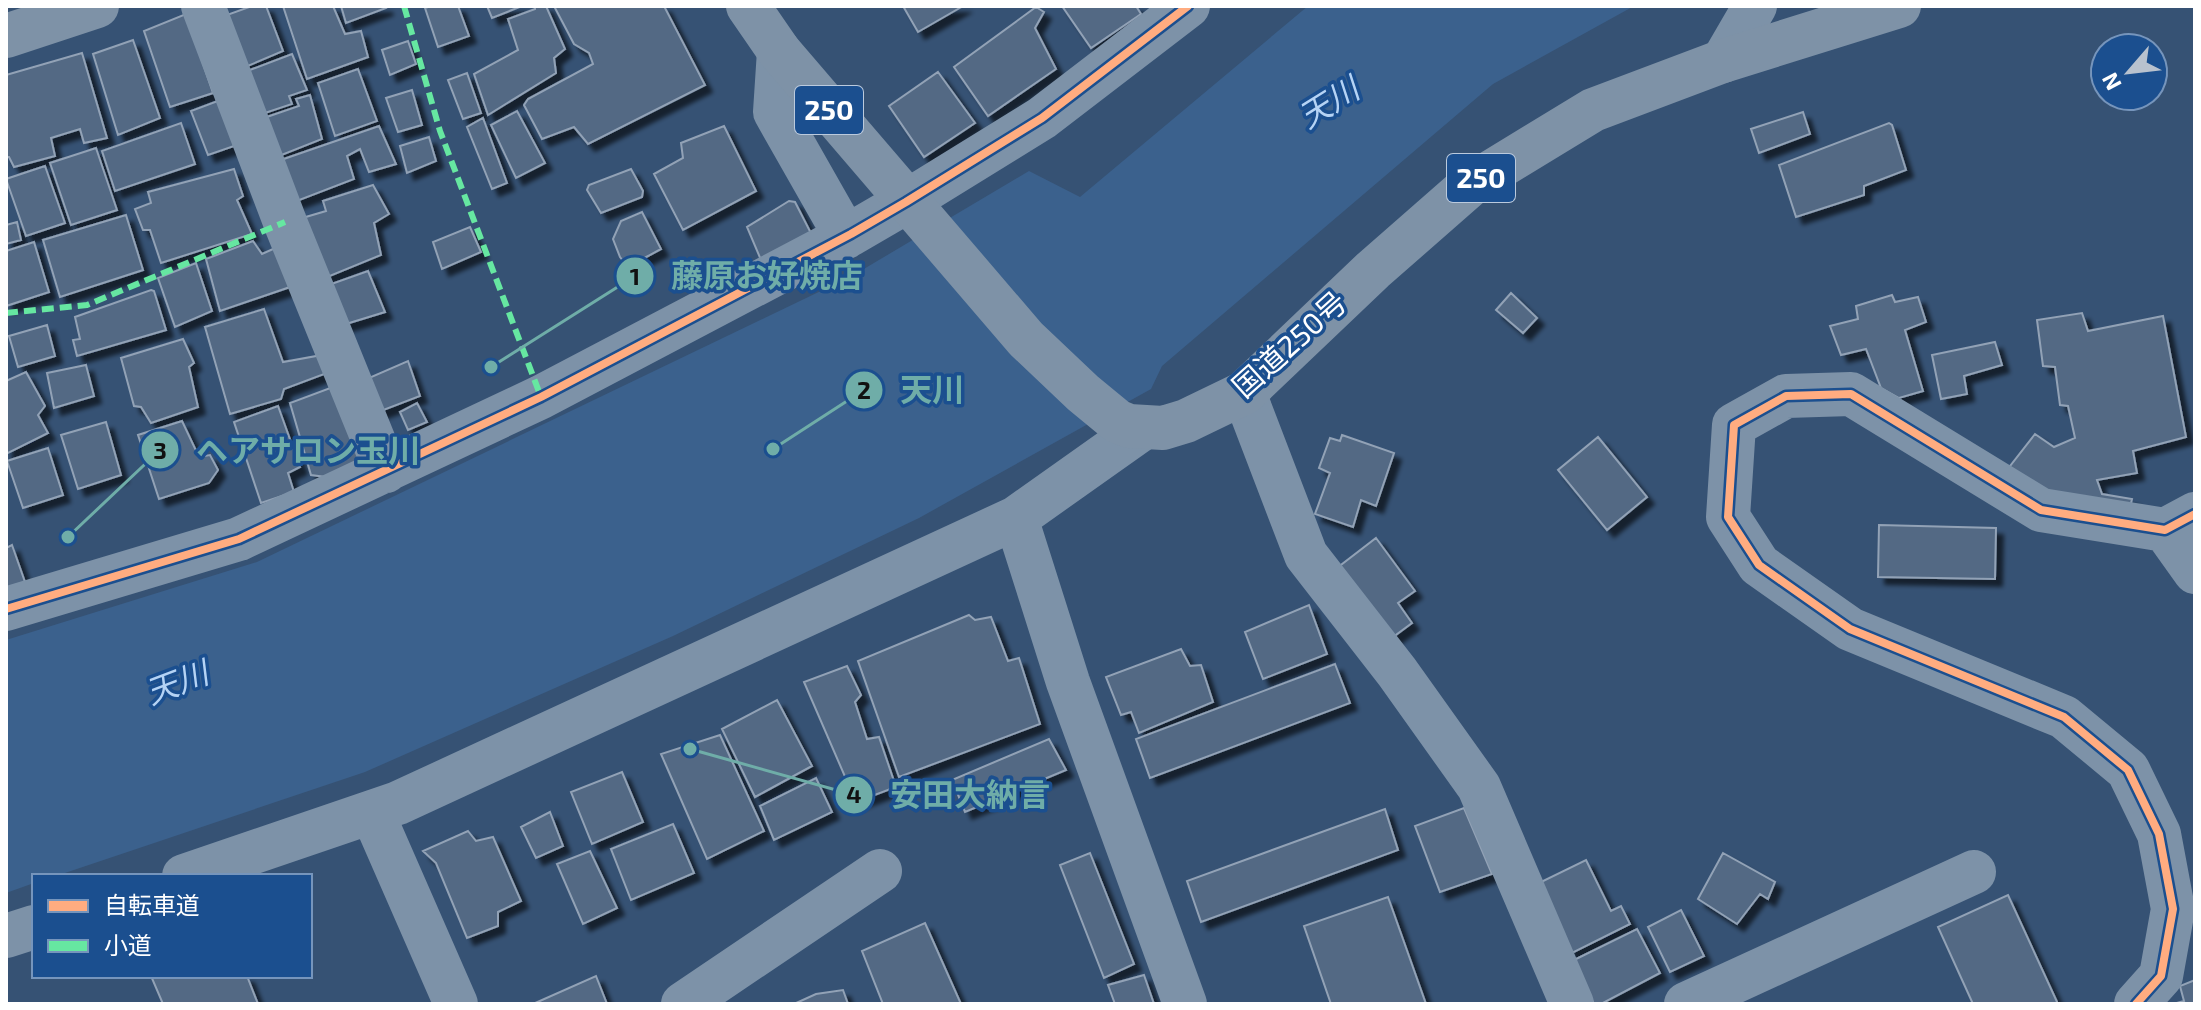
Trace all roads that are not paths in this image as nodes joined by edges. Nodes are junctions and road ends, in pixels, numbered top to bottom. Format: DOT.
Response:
graph roads {
  1 [pos="97,6"];
  2 [pos="203,6"];
  3 [pos="748,6"];
  4 [pos="1188,6"];
  5 [pos="1755,6"];
  6 [pos="1899,6"];
  7 [pos="6,36"];
  8 [pos="779,51"];
  9 [pos="1723,61"];
  10 [pos="910,206"];
  11 [pos="846,237"];
  12 [pos="1244,393"];
  13 [pos="1130,424"];
  14 [pos="386,471"];
  15 [pos="1016,518"];
  16 [pos="2180,522"];
  17 [pos="2195,572"];
  18 [pos="6,609"];
  19 [pos="372,812"];
  20 [pos="880,871"];
  21 [pos="1974,872"];
  22 [pos="190,874"];
  23 [pos="32,928"];
  24 [pos="6,936"];
  25 [pos="456,1004"];
  26 [pos="683,1004"];
  27 [pos="1185,1004"];
  28 [pos="1572,1004"];
  29 [pos="1686,1004"];
  30 [pos="2136,1004"];
  1 -- 7 [label="highway"];
  2 -- 14 [label="street"];
  3 -- 8 [label="highway, 250"];
  4 -- 10 [label="street"];
  5 -- 9 [label="street"];
  6 -- 9 [label="highway, 国道250号 / 250"];
  8 -- 10 [label="highway, 250"];
  8 -- 11 [label="street"];
  9 -- 12 [label="highway, 国道250号 / 250"];
  10 -- 11 [label="street"];
  10 -- 13 [label="highway, 250"];
  11 -- 14 [label="street"];
  12 -- 13 [label="highway, 国道250号 / 250"];
  12 -- 28 [label="street"];
  13 -- 15 [label="street"];
  14 -- 18 [label="street"];
  15 -- 19 [label="street"];
  15 -- 27 [label="street"];
  16 -- 17 [label="street"];
  16 -- 30 [label="street"];
  19 -- 22 [label="street"];
  19 -- 25 [label="street"];
  20 -- 26 [label="street"];
  21 -- 29 [label="street"];
  23 -- 24 [label="street"];
}
